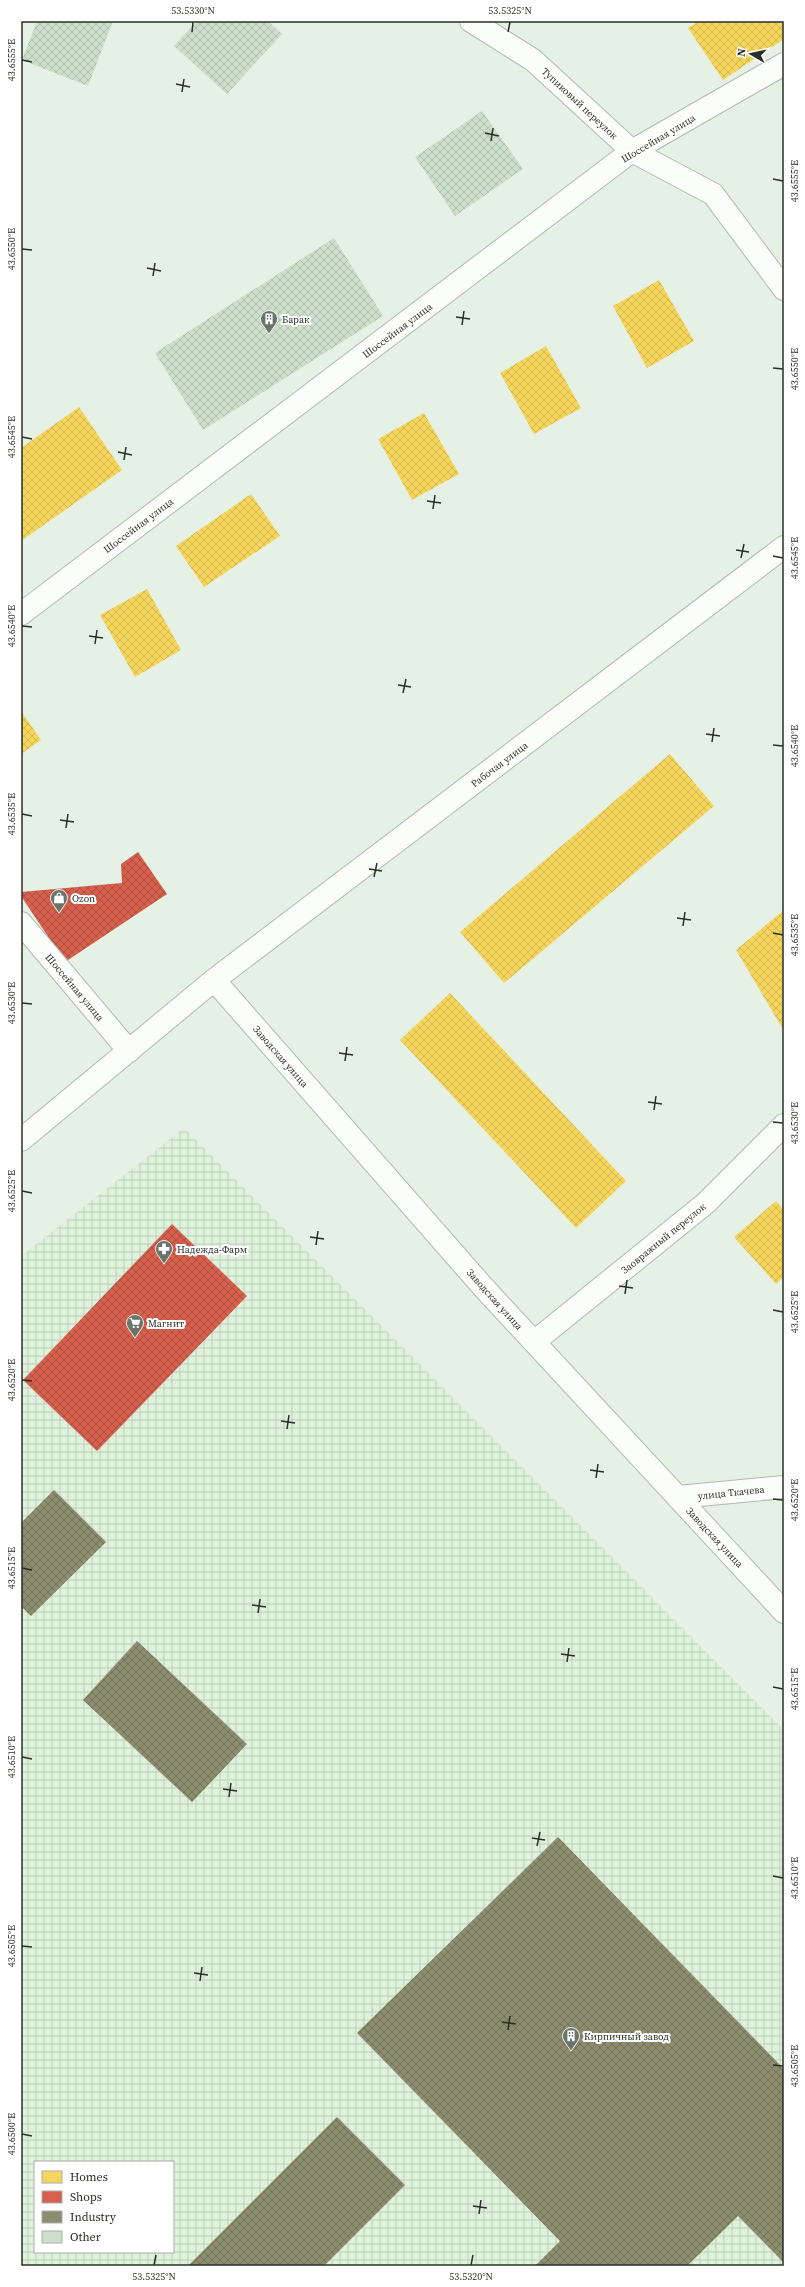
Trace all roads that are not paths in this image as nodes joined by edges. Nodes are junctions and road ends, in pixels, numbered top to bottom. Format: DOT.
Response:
graph roads {
  1 [pos="471,21"];
  2 [pos="784,64"];
  3 [pos="632,151"];
  4 [pos="784,289"];
  5 [pos="784,547"];
  6 [pos="21,614"];
  7 [pos="21,923"];
  8 [pos="214,980"];
  9 [pos="129,1051"];
  10 [pos="784,1125"];
  11 [pos="21,1140"];
  12 [pos="534,1342"];
  13 [pos="784,1487"];
  14 [pos="678,1497"];
  15 [pos="784,1612"];
  1 -- 3 [label="street, Тупиковый переулок"];
  2 -- 3 [label="street, Шоссейная улица"];
  3 -- 4 [label="street, Тупиковый переулок"];
  3 -- 6 [label="street, Шоссейная улица"];
  5 -- 8 [label="street, Рабочая улица"];
  7 -- 9 [label="street, Шоссейная улица"];
  8 -- 9 [label="street"];
  8 -- 12 [label="street, Заводская улица"];
  9 -- 11 [label="street"];
  10 -- 12 [label="street, Заовражный переулок"];
  12 -- 14 [label="street, Заводская улица"];
  13 -- 14 [label="street, улица Ткачева"];
  14 -- 15 [label="street, Заводская улица"];
}
